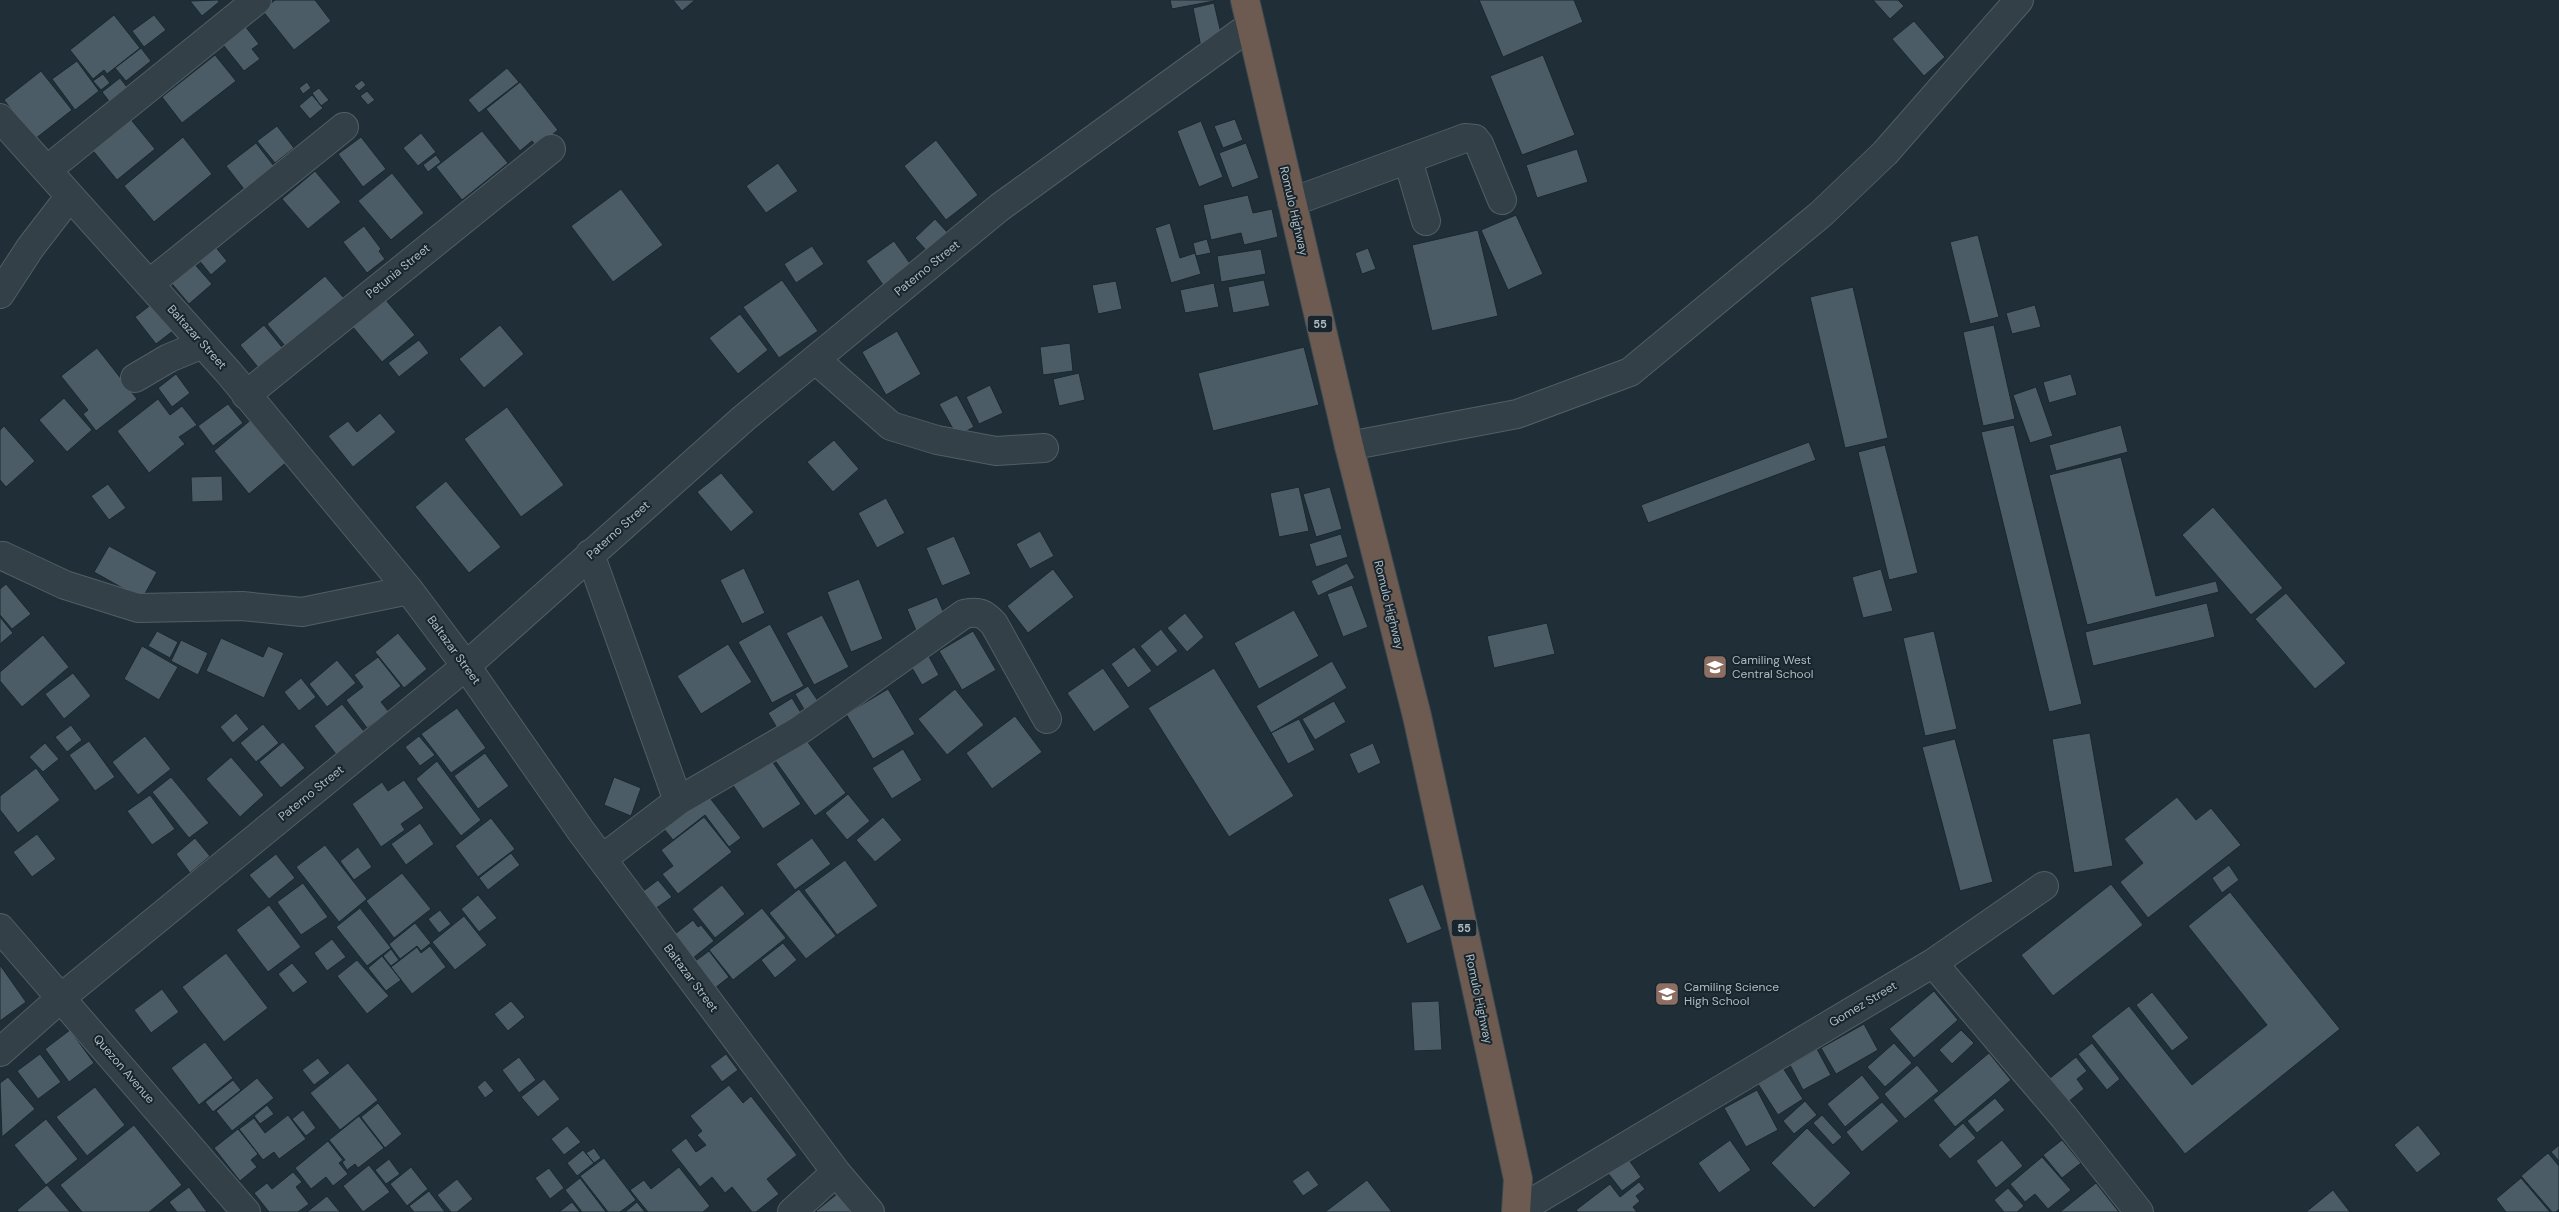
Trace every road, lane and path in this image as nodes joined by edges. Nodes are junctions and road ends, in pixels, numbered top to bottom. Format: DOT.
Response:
graph roads {
  1 [pos="257,0"];
  2 [pos="1245,0"];
  3 [pos="2019,0"];
  4 [pos="1250,26"];
  5 [pos="0,118"];
  6 [pos="344,127"];
  7 [pos="551,150"];
  8 [pos="1408,160"];
  9 [pos="47,170"];
  10 [pos="70,196"];
  11 [pos="1502,200"];
  12 [pos="1292,202"];
  13 [pos="1426,221"];
  14 [pos="149,284"];
  15 [pos="0,294"];
  16 [pos="203,344"];
  17 [pos="816,360"];
  18 [pos="135,378"];
  19 [pos="246,395"];
  20 [pos="1349,446"];
  21 [pos="1044,448"];
  22 [pos="590,554"];
  23 [pos="3,556"];
  24 [pos="409,590"];
  25 [pos="466,666"];
  26 [pos="1047,719"];
  27 [pos="678,801"];
  28 [pos="602,859"];
  29 [pos="2044,886"];
  30 [pos="0,928"];
  31 [pos="1933,963"];
  32 [pos="62,997"];
  33 [pos="0,1052"];
  34 [pos="836,1172"];
  35 [pos="246,1212"];
  36 [pos="792,1212"];
  37 [pos="870,1212"];
  38 [pos="1516,1212"];
  39 [pos="2139,1212"];
  1 -- 9 [label="street"];
  2 -- 4 [label="highway, Romulo Highway / 55"];
  3 -- 20 [label="street"];
  4 -- 12 [label="highway, Romulo Highway / 55"];
  4 -- 17 [label="street, Paterno Street"];
  5 -- 9 [label="street, Baltazar Street"];
  6 -- 14 [label="street"];
  7 -- 19 [label="street, Petunia Street"];
  8 -- 11 [label="street"];
  8 -- 12 [label="street"];
  8 -- 13 [label="street"];
  9 -- 10 [label="street, Baltazar Street"];
  10 -- 14 [label="street, Baltazar Street"];
  10 -- 15 [label="street"];
  12 -- 20 [label="highway, Romulo Highway / 55"];
  14 -- 16 [label="street, Baltazar Street"];
  16 -- 18 [label="street"];
  16 -- 19 [label="street, Baltazar Street"];
  17 -- 21 [label="street"];
  17 -- 22 [label="street, Paterno Street"];
  19 -- 24 [label="street, Baltazar Street"];
  20 -- 38 [label="highway, Romulo Highway / 55"];
  22 -- 25 [label="street, Paterno Street"];
  22 -- 27 [label="street"];
  23 -- 24 [label="street"];
  24 -- 25 [label="street, Baltazar Street"];
  25 -- 28 [label="street, Baltazar Street"];
  25 -- 32 [label="street, Paterno Street"];
  26 -- 27 [label="street"];
  27 -- 28 [label="street"];
  28 -- 34 [label="street, Baltazar Street"];
  29 -- 31 [label="street, Gomez Street"];
  30 -- 32 [label="street, Quezon Avenue"];
  31 -- 38 [label="street, Gomez Street"];
  31 -- 39 [label="street"];
  32 -- 33 [label="street, Paterno Street"];
  32 -- 35 [label="street, Quezon Avenue"];
  34 -- 36 [label="street"];
  34 -- 37 [label="street, Baltazar Street"];
}
